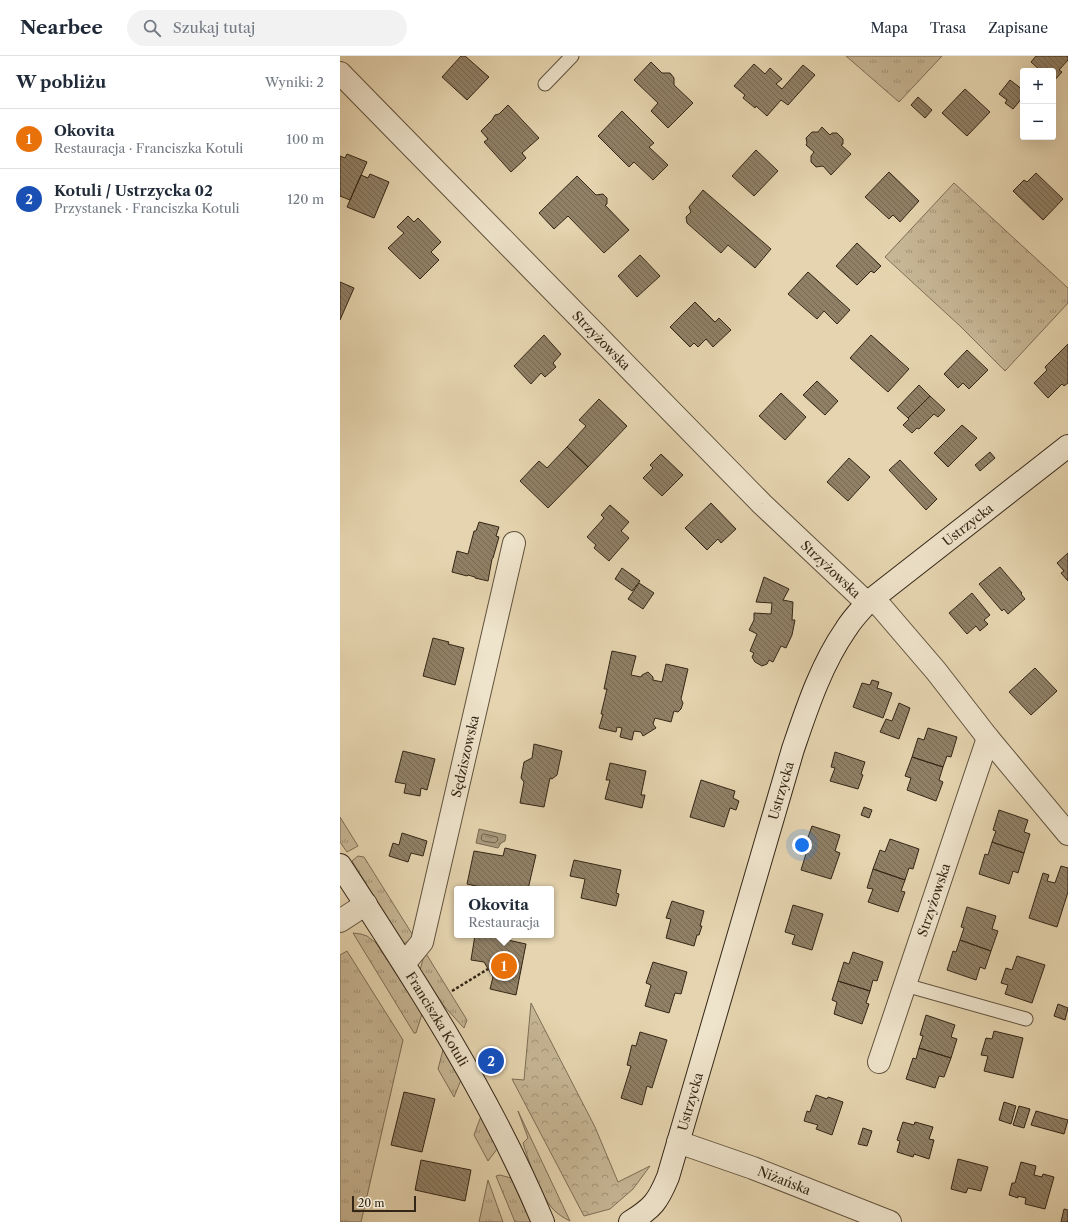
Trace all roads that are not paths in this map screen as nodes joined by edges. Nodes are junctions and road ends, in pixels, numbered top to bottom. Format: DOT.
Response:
graph roads {
  1 [pos="572,56"];
  2 [pos="340,73"];
  3 [pos="545,84"];
  4 [pos="1068,446"];
  5 [pos="514,543"];
  6 [pos="870,601"];
  7 [pos="988,738"];
  8 [pos="1068,834"];
  9 [pos="340,865"];
  10 [pos="366,904"];
  11 [pos="340,921"];
  12 [pos="404,964"];
  13 [pos="905,985"];
  14 [pos="1026,1019"];
  15 [pos="879,1062"];
  16 [pos="678,1142"];
  17 [pos="543,1222"];
  18 [pos="630,1222"];
  19 [pos="890,1222"];
  1 -- 3 [label="lane"];
  2 -- 6 [label="street, Strzyżowska"];
  4 -- 6 [label="street, Ustrzycka"];
  5 -- 12 [label="street, Sędziszowska"];
  6 -- 7 [label="street, Strzyżowska"];
  6 -- 16 [label="street, Ustrzycka"];
  7 -- 8 [label="street, Strzyżowska"];
  7 -- 13 [label="street, Strzyżowska"];
  9 -- 10 [label="street, Franciszka Kotuli"];
  10 -- 11 [label="street"];
  10 -- 12 [label="street, Franciszka Kotuli"];
  12 -- 17 [label="street, Franciszka Kotuli"];
  13 -- 14 [label="lane"];
  13 -- 15 [label="street, Strzyżowska"];
  16 -- 18 [label="street, Ustrzycka"];
  16 -- 19 [label="street, Niżańska"];
}
